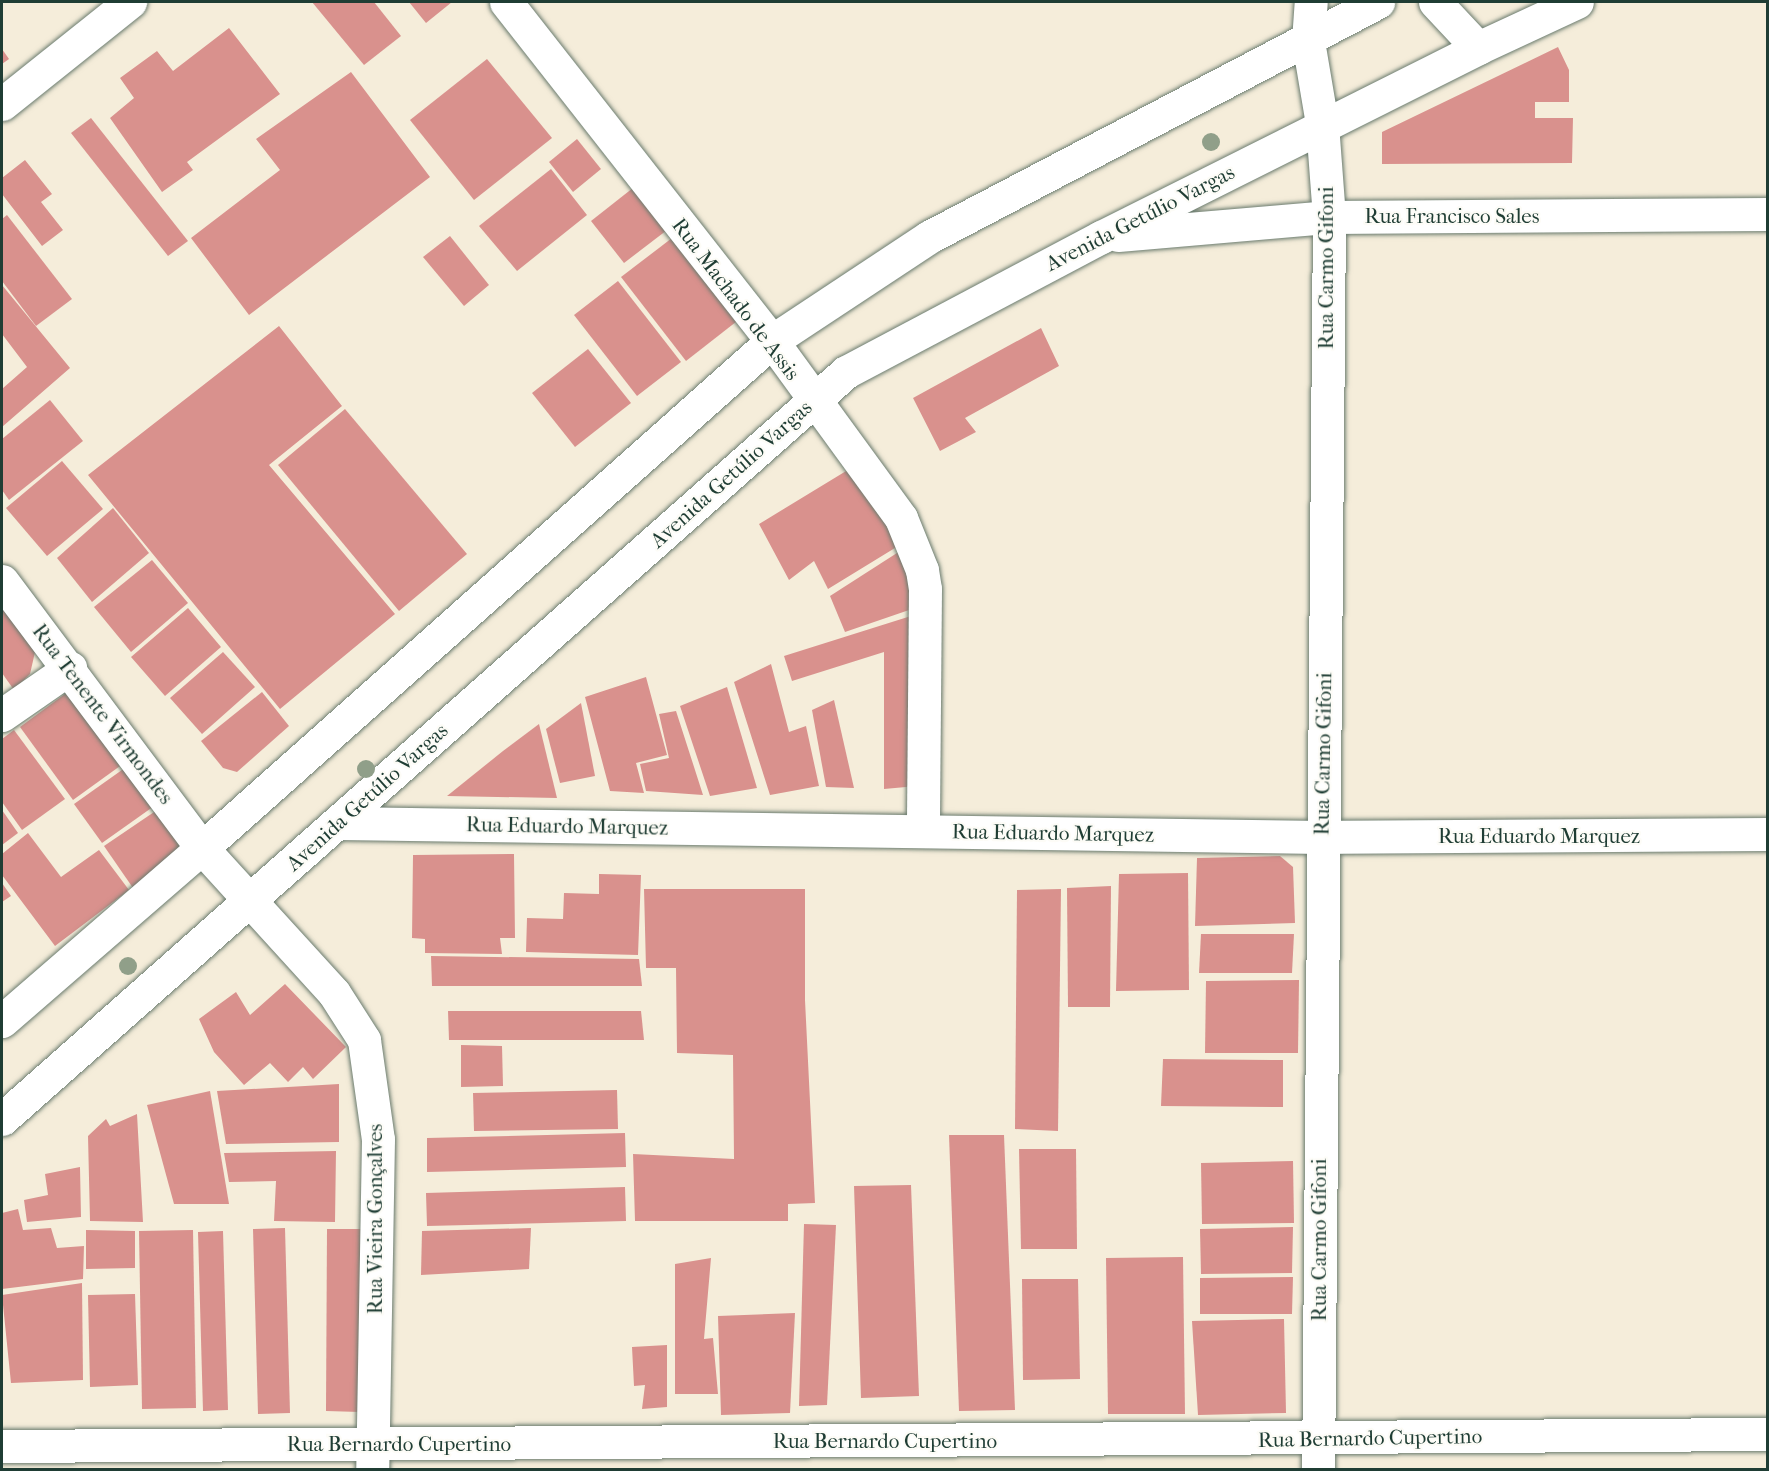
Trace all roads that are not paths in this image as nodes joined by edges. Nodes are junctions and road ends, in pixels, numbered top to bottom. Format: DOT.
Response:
graph roads {
  1 [pos="130,2"];
  2 [pos="507,2"];
  3 [pos="1311,2"];
  4 [pos="1378,2"];
  5 [pos="1435,2"];
  6 [pos="1576,2"];
  7 [pos="1308,41"];
  8 [pos="1478,48"];
  9 [pos="2,104"];
  10 [pos="1322,124"];
  11 [pos="1767,214"];
  12 [pos="1329,217"];
  13 [pos="1101,237"];
  14 [pos="772,341"];
  15 [pos="813,401"];
  16 [pos="2,581"];
  17 [pos="70,668"];
  18 [pos="2,714"];
  19 [pos="339,823"];
  20 [pos="923,831"];
  21 [pos="1767,834"];
  22 [pos="1322,837"];
  23 [pos="202,848"];
  24 [pos="249,902"];
  25 [pos="2,1021"];
  26 [pos="3,1114"];
  27 [pos="1767,1434"];
  28 [pos="2,1446"];
  29 [pos="1318,1454"];
  30 [pos="373,1457"];
  1 -- 9 [label="street"];
  2 -- 14 [label="street, Rua Machado de Assis"];
  3 -- 7 [label="street, Rua Carmo Gifoni"];
  4 -- 7 [label="street"];
  5 -- 8 [label="street"];
  6 -- 8 [label="street, Avenida Getúlio Vargas"];
  7 -- 10 [label="street, Rua Carmo Gifoni"];
  7 -- 14 [label="street"];
  8 -- 10 [label="street, Avenida Getúlio Vargas"];
  10 -- 12 [label="street, Rua Carmo Gifoni"];
  10 -- 13 [label="street, Avenida Getúlio Vargas"];
  11 -- 12 [label="street, Rua Francisco Sales"];
  12 -- 13 [label="street, Rua Francisco Sales"];
  12 -- 22 [label="street, Rua Carmo Gifoni"];
  13 -- 15 [label="street, Avenida Getúlio Vargas"];
  14 -- 15 [label="street, Rua Machado de Assis"];
  14 -- 23 [label="street"];
  15 -- 19 [label="street, Avenida Getúlio Vargas"];
  15 -- 20 [label="street, Rua Machado de Assis"];
  16 -- 17 [label="street, Rua Tenente Virmondes"];
  17 -- 18 [label="street"];
  17 -- 23 [label="street, Rua Tenente Virmondes"];
  19 -- 20 [label="street, Rua Eduardo Marquez"];
  19 -- 24 [label="street, Avenida Getúlio Vargas"];
  20 -- 22 [label="street, Rua Eduardo Marquez"];
  21 -- 22 [label="street, Rua Eduardo Marquez"];
  22 -- 29 [label="street, Rua Carmo Gifoni"];
  23 -- 24 [label="street, Rua Vieira Gonçalves"];
  23 -- 25 [label="street"];
  24 -- 26 [label="street, Avenida Getúlio Vargas"];
  24 -- 30 [label="street, Rua Vieira Gonçalves"];
  27 -- 29 [label="street, Rua Bernardo Cupertino"];
  28 -- 30 [label="street, Rua Bernardo Cupertino"];
  29 -- 30 [label="street, Rua Bernardo Cupertino"];
}
